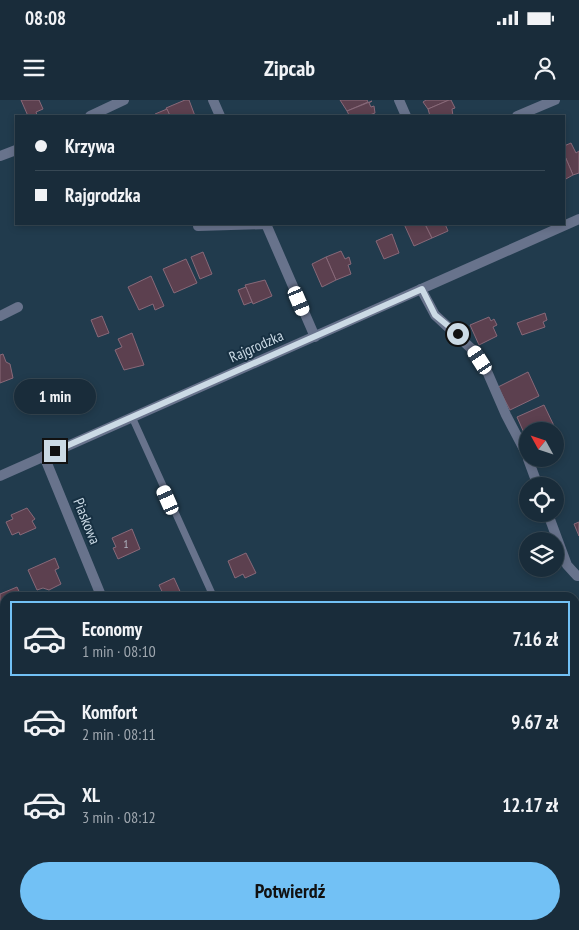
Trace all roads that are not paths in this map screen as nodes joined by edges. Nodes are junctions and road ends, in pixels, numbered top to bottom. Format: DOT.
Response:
graph roads {
  1 [pos="124,100"];
  2 [pos="213,100"];
  3 [pos="399,100"];
  4 [pos="555,100"];
  5 [pos="92,115"];
  6 [pos="220,115"];
  7 [pos="406,115"];
  8 [pos="519,115"];
  9 [pos="15,150"];
  10 [pos="0,155"];
  11 [pos="579,220"];
  12 [pos="266,225"];
  13 [pos="422,289"];
  14 [pos="18,307"];
  15 [pos="0,316"];
  16 [pos="315,337"];
  17 [pos="132,417"];
  18 [pos="519,440"];
  19 [pos="44,456"];
  20 [pos="1,473"];
  21 [pos="551,522"];
  22 [pos="579,576"];
  23 [pos="99,592"];
  24 [pos="211,592"];
  1 -- 5 [label="street"];
  2 -- 6 [label="street"];
  3 -- 7 [label="street"];
  4 -- 8 [label="street"];
  9 -- 10 [label="street"];
  11 -- 13 [label="street, Rajgrodzka"];
  12 -- 16 [label="street"];
  13 -- 16 [label="street, Rajgrodzka"];
  13 -- 18 [label="street"];
  14 -- 15 [label="street"];
  16 -- 17 [label="street, Rajgrodzka"];
  17 -- 19 [label="street, Rajgrodzka"];
  17 -- 24 [label="lane"];
  19 -- 20 [label="street, Rajgrodzka"];
  19 -- 23 [label="street, Piaskowa"];
  21 -- 22 [label="street"];
}
